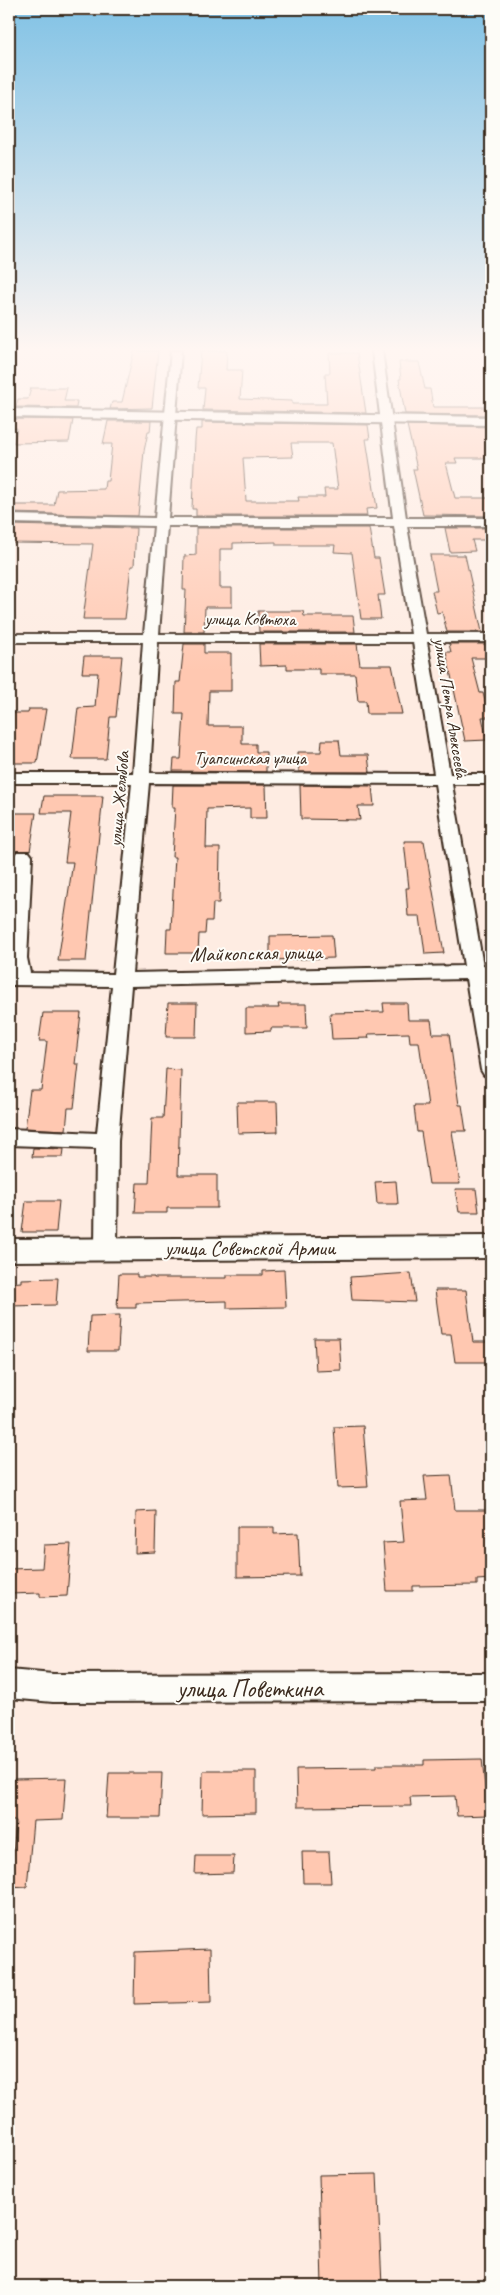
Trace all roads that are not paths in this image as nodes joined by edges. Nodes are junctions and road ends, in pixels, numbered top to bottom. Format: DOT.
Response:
graph roads {
  1 [pos="167,458"];
  2 [pos="391,458"];
  3 [pos="9,519"];
  4 [pos="162,522"];
  5 [pos="400,522"];
  6 [pos="491,522"];
  7 [pos="9,638"];
  8 [pos="151,638"];
  9 [pos="420,638"];
  10 [pos="491,638"];
  11 [pos="9,778"];
  12 [pos="142,778"];
  13 [pos="442,778"];
  14 [pos="491,779"];
  15 [pos="23,856"];
  16 [pos="483,972"];
  17 [pos="16,979"];
  18 [pos="123,980"];
  19 [pos="491,1070"];
  20 [pos="9,1137"];
  21 [pos="107,1141"];
  22 [pos="491,1247"];
  23 [pos="106,1249"];
  24 [pos="9,1250"];
  25 [pos="9,1684"];
  26 [pos="491,1687"];
  1 -- 4 [label="street, улица Желябова"];
  2 -- 5 [label="street, улица Петра Алексеева"];
  3 -- 4 [label="street"];
  4 -- 5 [label="street"];
  4 -- 8 [label="street, улица Желябова"];
  5 -- 6 [label="street"];
  5 -- 9 [label="street, улица Петра Алексеева"];
  7 -- 8 [label="street, улица Ковтюха"];
  8 -- 9 [label="street, улица Ковтюха"];
  8 -- 12 [label="street, улица Желябова"];
  9 -- 10 [label="street, улица Ковтюха"];
  9 -- 13 [label="street, улица Петра Алексеева"];
  11 -- 12 [label="street, Туапсинская улица"];
  12 -- 13 [label="street, Туапсинская улица"];
  12 -- 18 [label="street, улица Желябова"];
  13 -- 14 [label="street, Туапсинская улица"];
  13 -- 16 [label="street, улица Петра Алексеева"];
  15 -- 17 [label="street, Майкопская улица"];
  16 -- 18 [label="street, Майкопская улица"];
  16 -- 19 [label="street, улица Петра Алексеева"];
  17 -- 18 [label="street, Майкопская улица"];
  18 -- 21 [label="street, улица Желябова"];
  20 -- 21 [label="street"];
  21 -- 23 [label="street, улица Желябова"];
  22 -- 23 [label="main road, улица Советской Армии"];
  23 -- 24 [label="main road, улица Советской Армии"];
  25 -- 26 [label="street, улица Поветкина"];
}
